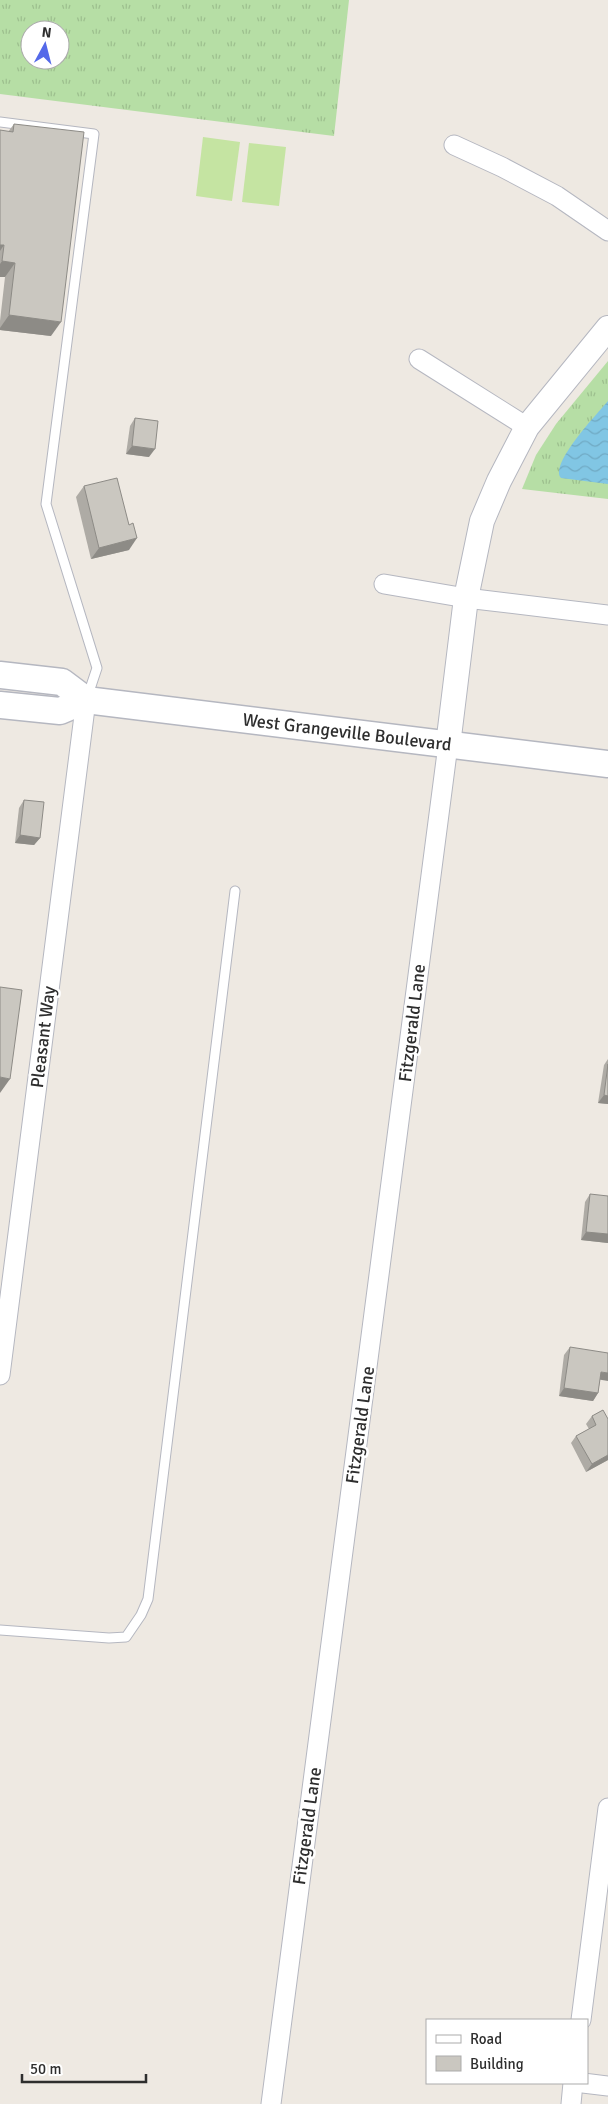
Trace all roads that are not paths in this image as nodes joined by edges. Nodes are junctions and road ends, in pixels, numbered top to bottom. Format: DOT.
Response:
graph roads {
  1 [pos="0,122"];
  2 [pos="454,145"];
  3 [pos="608,231"];
  4 [pos="608,328"];
  5 [pos="419,359"];
  6 [pos="527,427"];
  7 [pos="384,584"];
  8 [pos="466,598"];
  9 [pos="608,615"];
  10 [pos="0,674"];
  11 [pos="86,700"];
  12 [pos="0,705"];
  13 [pos="448,745"];
  14 [pos="608,764"];
  15 [pos="235,892"];
  16 [pos="0,1375"];
  17 [pos="0,1630"];
  18 [pos="608,1808"];
  19 [pos="605,1852"];
  20 [pos="581,2019"];
  21 [pos="573,2084"];
  22 [pos="588,2084"];
  23 [pos="608,2086"];
  24 [pos="271,2104"];
  25 [pos="571,2104"];
  1 -- 11 [label="lane"];
  2 -- 3 [label="street"];
  4 -- 6 [label="street"];
  5 -- 6 [label="street"];
  6 -- 8 [label="street"];
  7 -- 8 [label="street"];
  8 -- 9 [label="street"];
  8 -- 13 [label="street"];
  10 -- 11 [label="main road, West Grangeville Boulevard"];
  11 -- 12 [label="main road"];
  11 -- 13 [label="main road, West Grangeville Boulevard"];
  11 -- 16 [label="street, Pleasant Way"];
  13 -- 14 [label="main road, West Grangeville Boulevard"];
  13 -- 24 [label="street, Fitzgerald Lane"];
  15 -- 17 [label="lane"];
  18 -- 19 [label="street"];
  19 -- 20 [label="street"];
  21 -- 25 [label="street"];
  22 -- 23 [label="street"];
}
